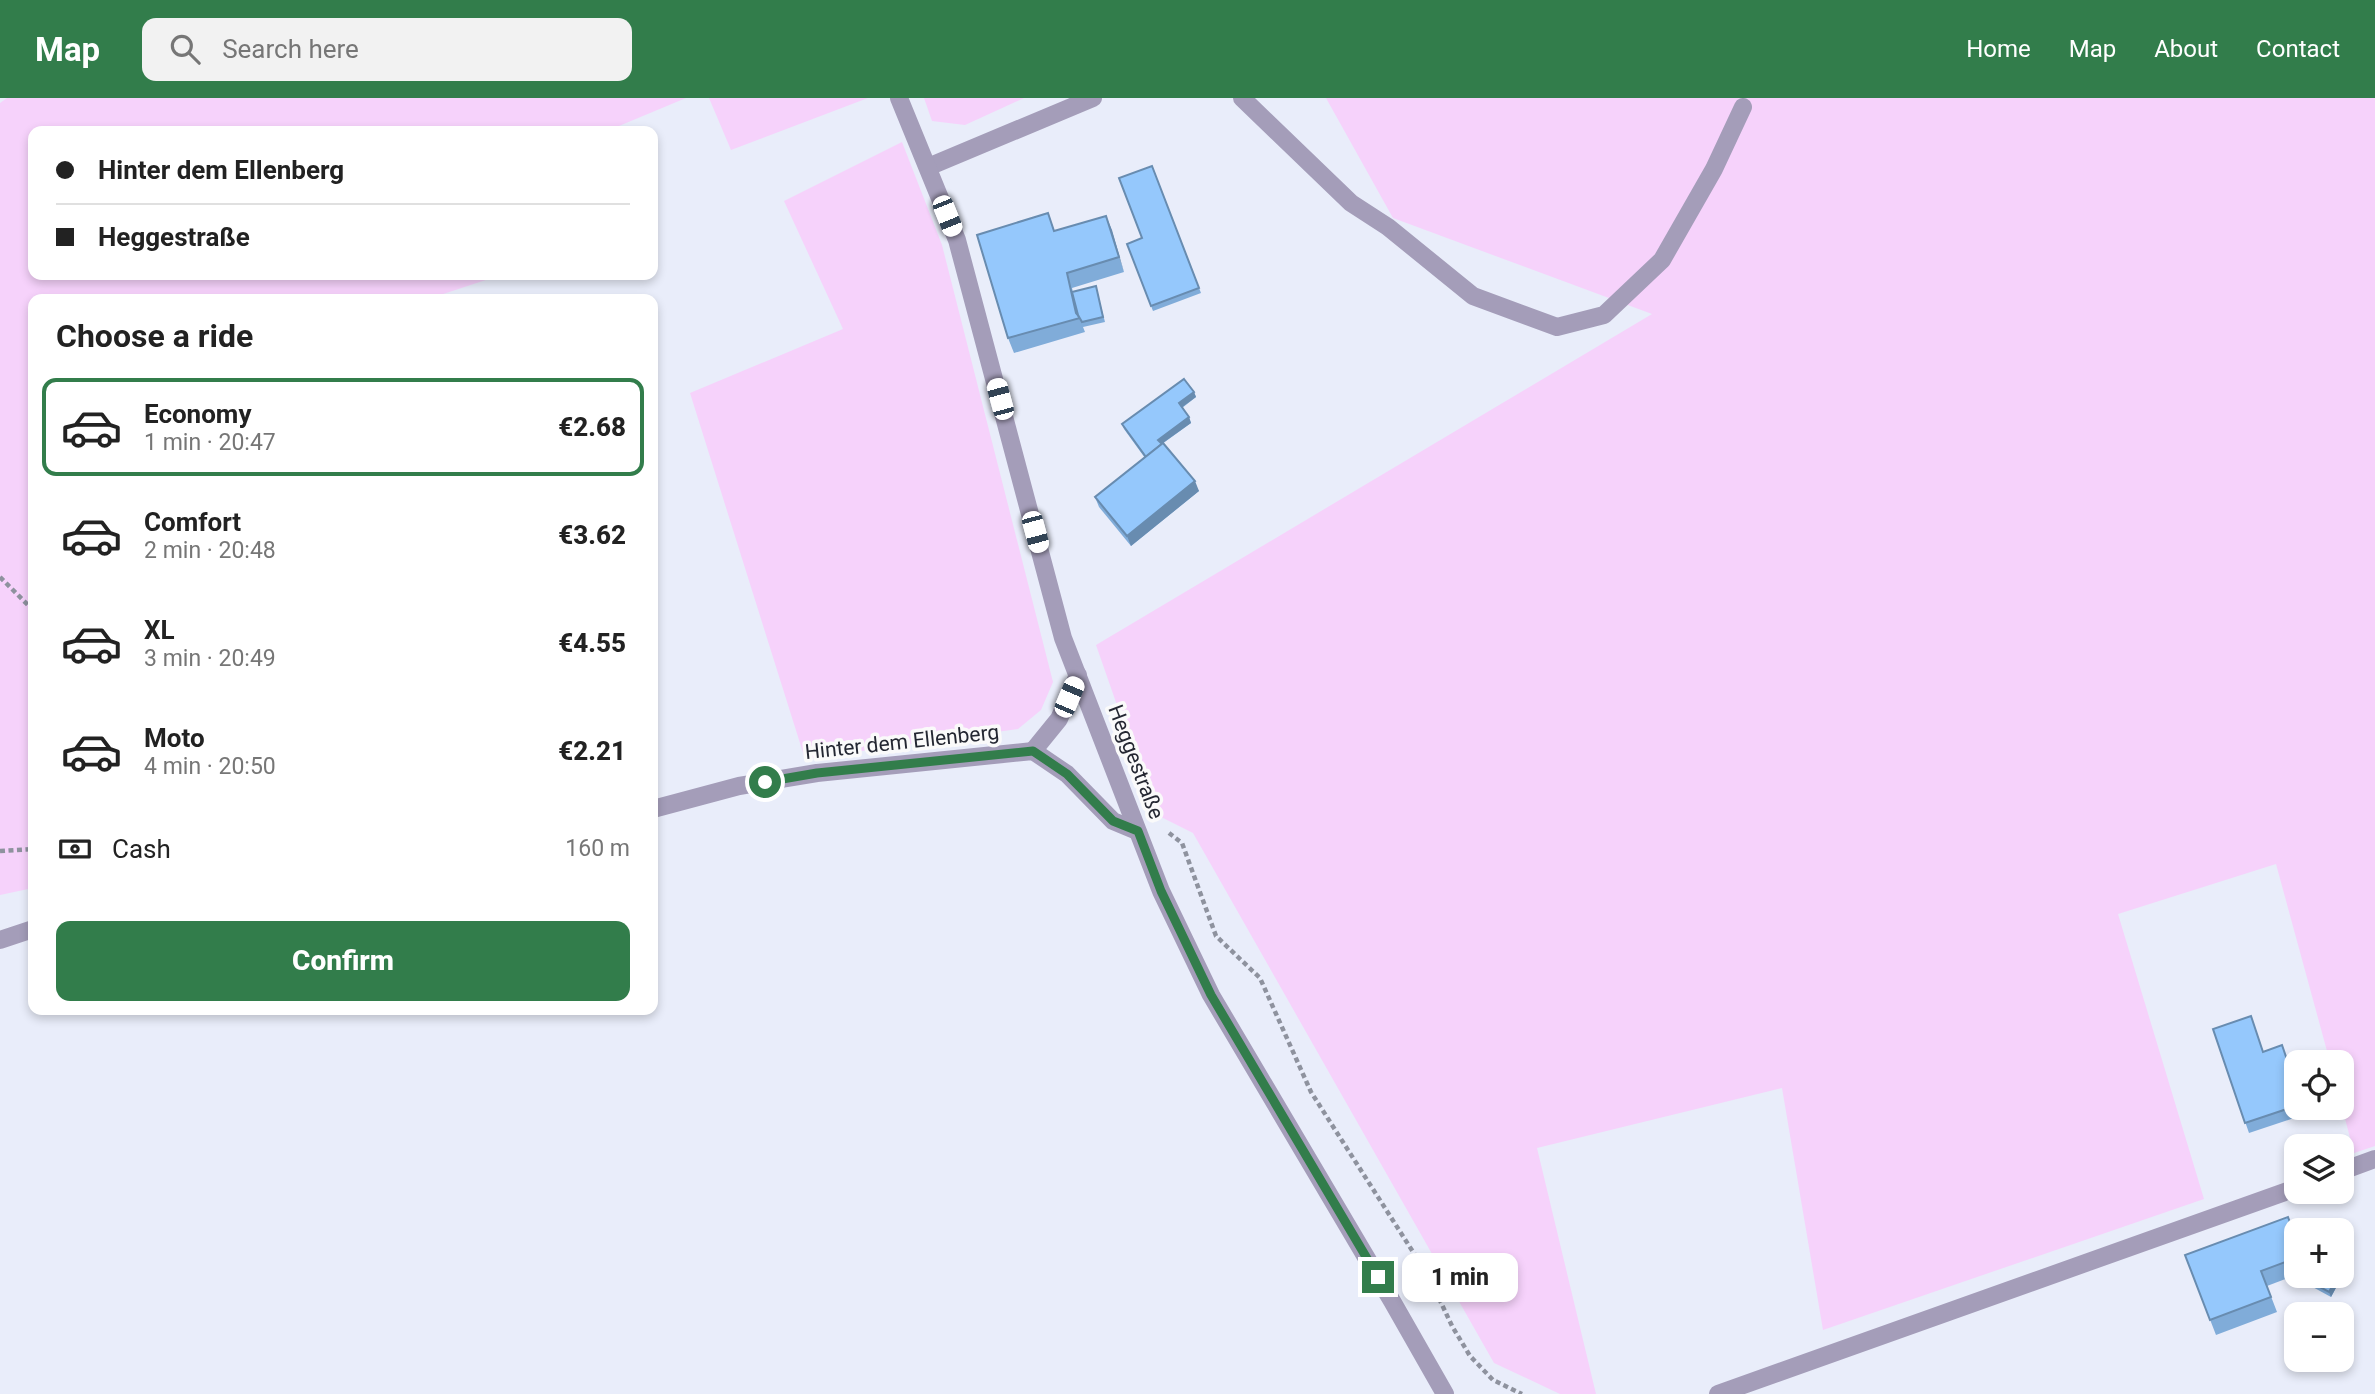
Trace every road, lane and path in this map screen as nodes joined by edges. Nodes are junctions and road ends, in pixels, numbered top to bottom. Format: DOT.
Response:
graph roads {
  1 [pos="899,98"];
  2 [pos="1093,98"];
  3 [pos="1242,98"];
  4 [pos="1743,107"];
  5 [pos="928,167"];
  6 [pos="0,577"];
  7 [pos="28,605"];
  8 [pos="1078,675"];
  9 [pos="1033,751"];
  10 [pos="658,808"];
  11 [pos="1138,831"];
  12 [pos="28,849"];
  13 [pos="0,851"];
  14 [pos="28,931"];
  15 [pos="0,940"];
  16 [pos="2375,1159"];
  17 [pos="2354,1167"];
  18 [pos="2284,1192"];
  19 [pos="1444,1394"];
  20 [pos="1522,1394"];
  21 [pos="1718,1394"];
  1 -- 5 [label="street, Heggestraße"];
  2 -- 5 [label="street"];
  3 -- 4 [label="street"];
  5 -- 8 [label="street, Heggestraße"];
  6 -- 7 [label="path"];
  8 -- 9 [label="street"];
  8 -- 11 [label="street, Heggestraße"];
  9 -- 10 [label="street, Hinter dem Ellenberg"];
  9 -- 11 [label="street"];
  11 -- 19 [label="street, Heggestraße"];
  11 -- 20 [label="path"];
  12 -- 13 [label="path"];
  14 -- 15 [label="street"];
  16 -- 17 [label="street"];
  18 -- 21 [label="street"];
}
